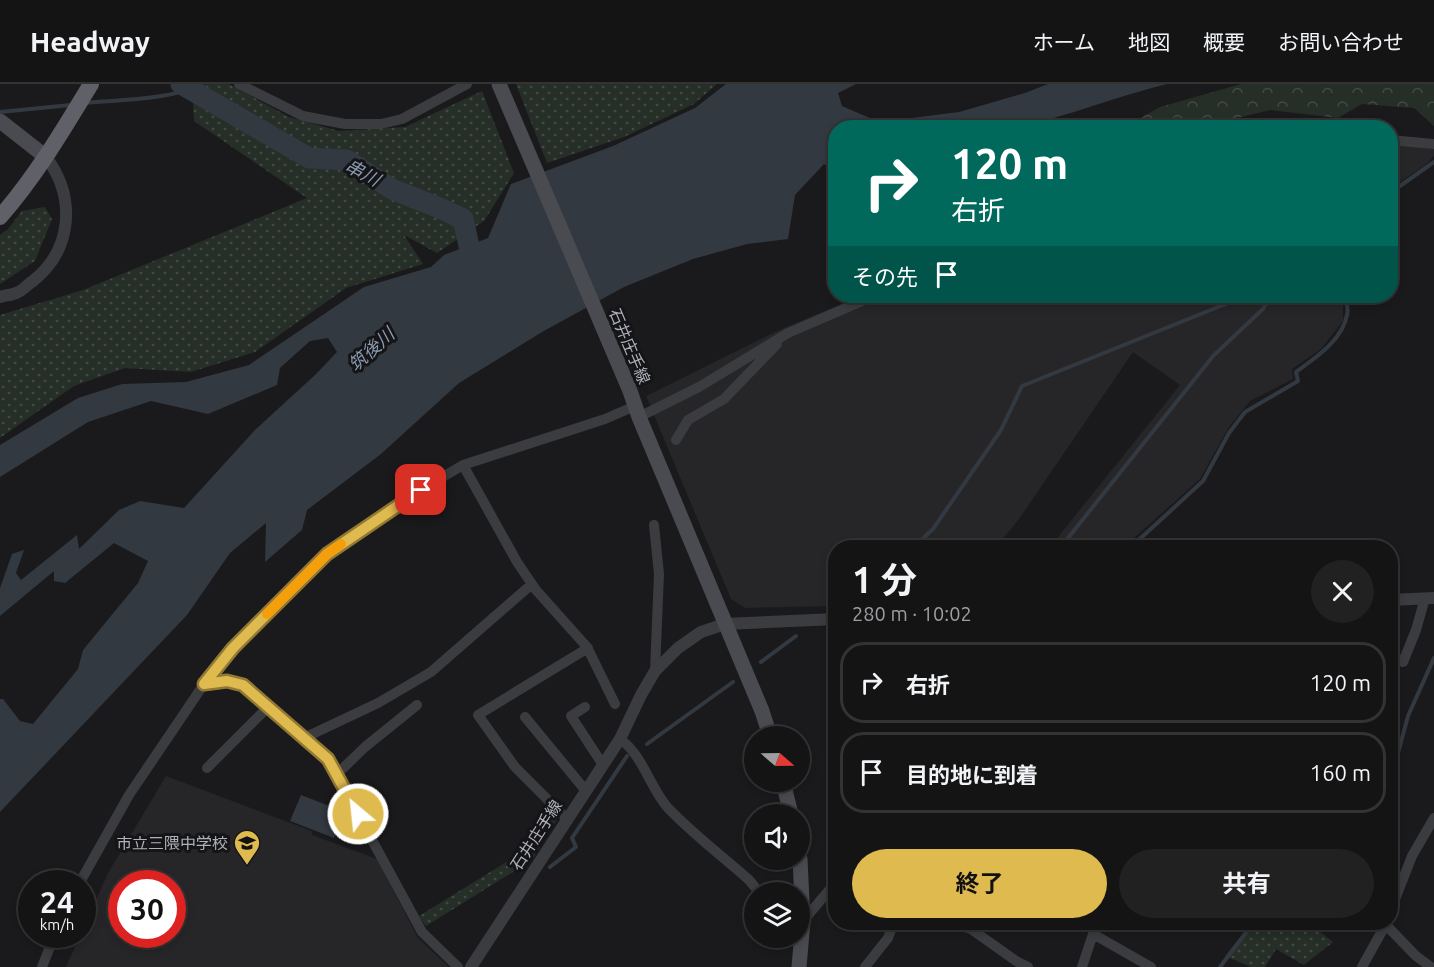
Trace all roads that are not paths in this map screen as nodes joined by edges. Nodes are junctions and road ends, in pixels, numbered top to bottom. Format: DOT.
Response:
graph roads {
  1 [pos="91,84"];
  2 [pos="239,84"];
  3 [pos="467,84"];
  4 [pos="499,85"];
  5 [pos="0,121"];
  6 [pos="1398,141"];
  7 [pos="1434,144"];
  8 [pos="46,157"];
  9 [pos="0,217"];
  10 [pos="0,297"];
  11 [pos="858,303"];
  12 [pos="788,333"];
  13 [pos="635,405"];
  14 [pos="676,440"];
  15 [pos="463,465"];
  16 [pos="654,525"];
  17 [pos="532,584"];
  18 [pos="1429,598"];
  19 [pos="1398,600"];
  20 [pos="828,619"];
  21 [pos="725,624"];
  22 [pos="588,648"];
  23 [pos="1398,660"];
  24 [pos="655,672"];
  25 [pos="204,684"];
  26 [pos="615,704"];
  27 [pos="417,705"];
  28 [pos="585,706"];
  29 [pos="268,707"];
  30 [pos="525,717"];
  31 [pos="767,726"];
  32 [pos="304,738"];
  33 [pos="620,739"];
  34 [pos="603,765"];
  35 [pos="207,768"];
  36 [pos="337,774"];
  37 [pos="586,791"];
  38 [pos="1434,818"];
  39 [pos="568,820"];
  40 [pos="87,870"];
  41 [pos="751,882"];
  42 [pos="828,892"];
  43 [pos="1398,892"];
  44 [pos="810,911"];
  45 [pos="891,930"];
  46 [pos="972,930"];
  47 [pos="1092,930"];
  48 [pos="1096,930"];
  49 [pos="1383,930"];
  50 [pos="1392,930"];
  51 [pos="49,948"];
  52 [pos="800,948"];
  53 [pos="42,967"];
  54 [pos="458,967"];
  55 [pos="471,967"];
  56 [pos="799,967"];
  57 [pos="865,967"];
  58 [pos="1028,967"];
  59 [pos="1082,967"];
  60 [pos="1151,967"];
  61 [pos="1362,967"];
  62 [pos="1431,967"];
  1 -- 8 [label="highway"];
  2 -- 3 [label="street"];
  4 -- 13 [label="main road, 石井庄手線"];
  5 -- 8 [label="main road"];
  6 -- 7 [label="street"];
  8 -- 9 [label="highway"];
  8 -- 10 [label="street"];
  11 -- 12 [label="street"];
  12 -- 13 [label="street"];
  12 -- 14 [label="street"];
  13 -- 15 [label="street"];
  13 -- 21 [label="main road, 石井庄手線"];
  15 -- 17 [label="street"];
  15 -- 25 [label="street"];
  16 -- 24 [label="street"];
  17 -- 22 [label="street"];
  17 -- 32 [label="street"];
  18 -- 19 [label="street"];
  18 -- 23 [label="street"];
  20 -- 21 [label="street"];
  21 -- 24 [label="street, 石井庄手線"];
  21 -- 31 [label="main road, 石井庄手線"];
  22 -- 26 [label="street"];
  22 -- 39 [label="street"];
  24 -- 33 [label="street, 石井庄手線"];
  25 -- 29 [label="street"];
  25 -- 40 [label="street"];
  27 -- 36 [label="street"];
  28 -- 34 [label="street"];
  29 -- 32 [label="street"];
  29 -- 35 [label="street"];
  30 -- 37 [label="street"];
  32 -- 36 [label="street"];
  33 -- 34 [label="street, 石井庄手線"];
  33 -- 41 [label="street"];
  34 -- 37 [label="street, 石井庄手線"];
  36 -- 54 [label="street"];
  37 -- 39 [label="street, 石井庄手線"];
  38 -- 43 [label="street"];
  39 -- 55 [label="street, 石井庄手線"];
  42 -- 44 [label="street"];
  45 -- 57 [label="street"];
  46 -- 58 [label="street"];
  47 -- 59 [label="street"];
  48 -- 60 [label="street"];
  49 -- 61 [label="street"];
  50 -- 62 [label="street"];
  51 -- 53 [label="street"];
  52 -- 56 [label="main road"];
}
